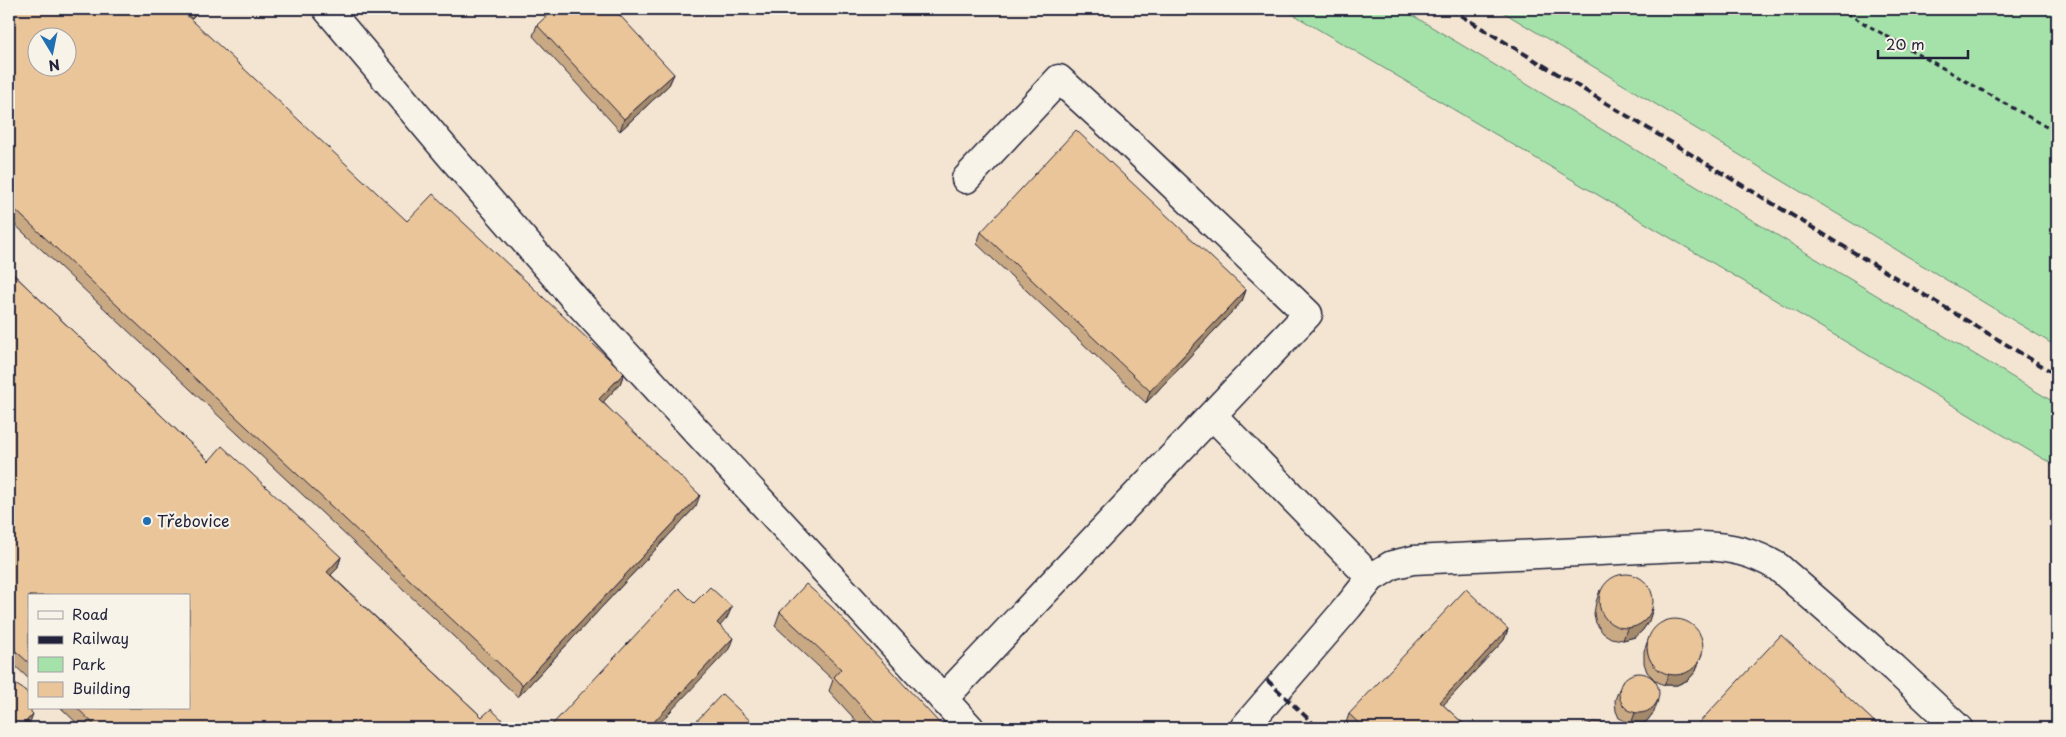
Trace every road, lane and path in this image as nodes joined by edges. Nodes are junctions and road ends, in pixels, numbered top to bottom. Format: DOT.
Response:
graph roads {
  1 [pos="327,9"];
  2 [pos="1839,9"];
  3 [pos="2057,133"];
  4 [pos="966,179"];
  5 [pos="1212,415"];
  6 [pos="1371,578"];
  7 [pos="943,699"];
  8 [pos="1257,724"];
  9 [pos="970,728"];
  10 [pos="1958,728"];
  1 -- 7 [label="lane"];
  2 -- 3 [label="path"];
  4 -- 5 [label="lane"];
  5 -- 6 [label="lane"];
  5 -- 7 [label="lane"];
  6 -- 8 [label="lane"];
  6 -- 10 [label="lane"];
  7 -- 9 [label="lane"];
}
